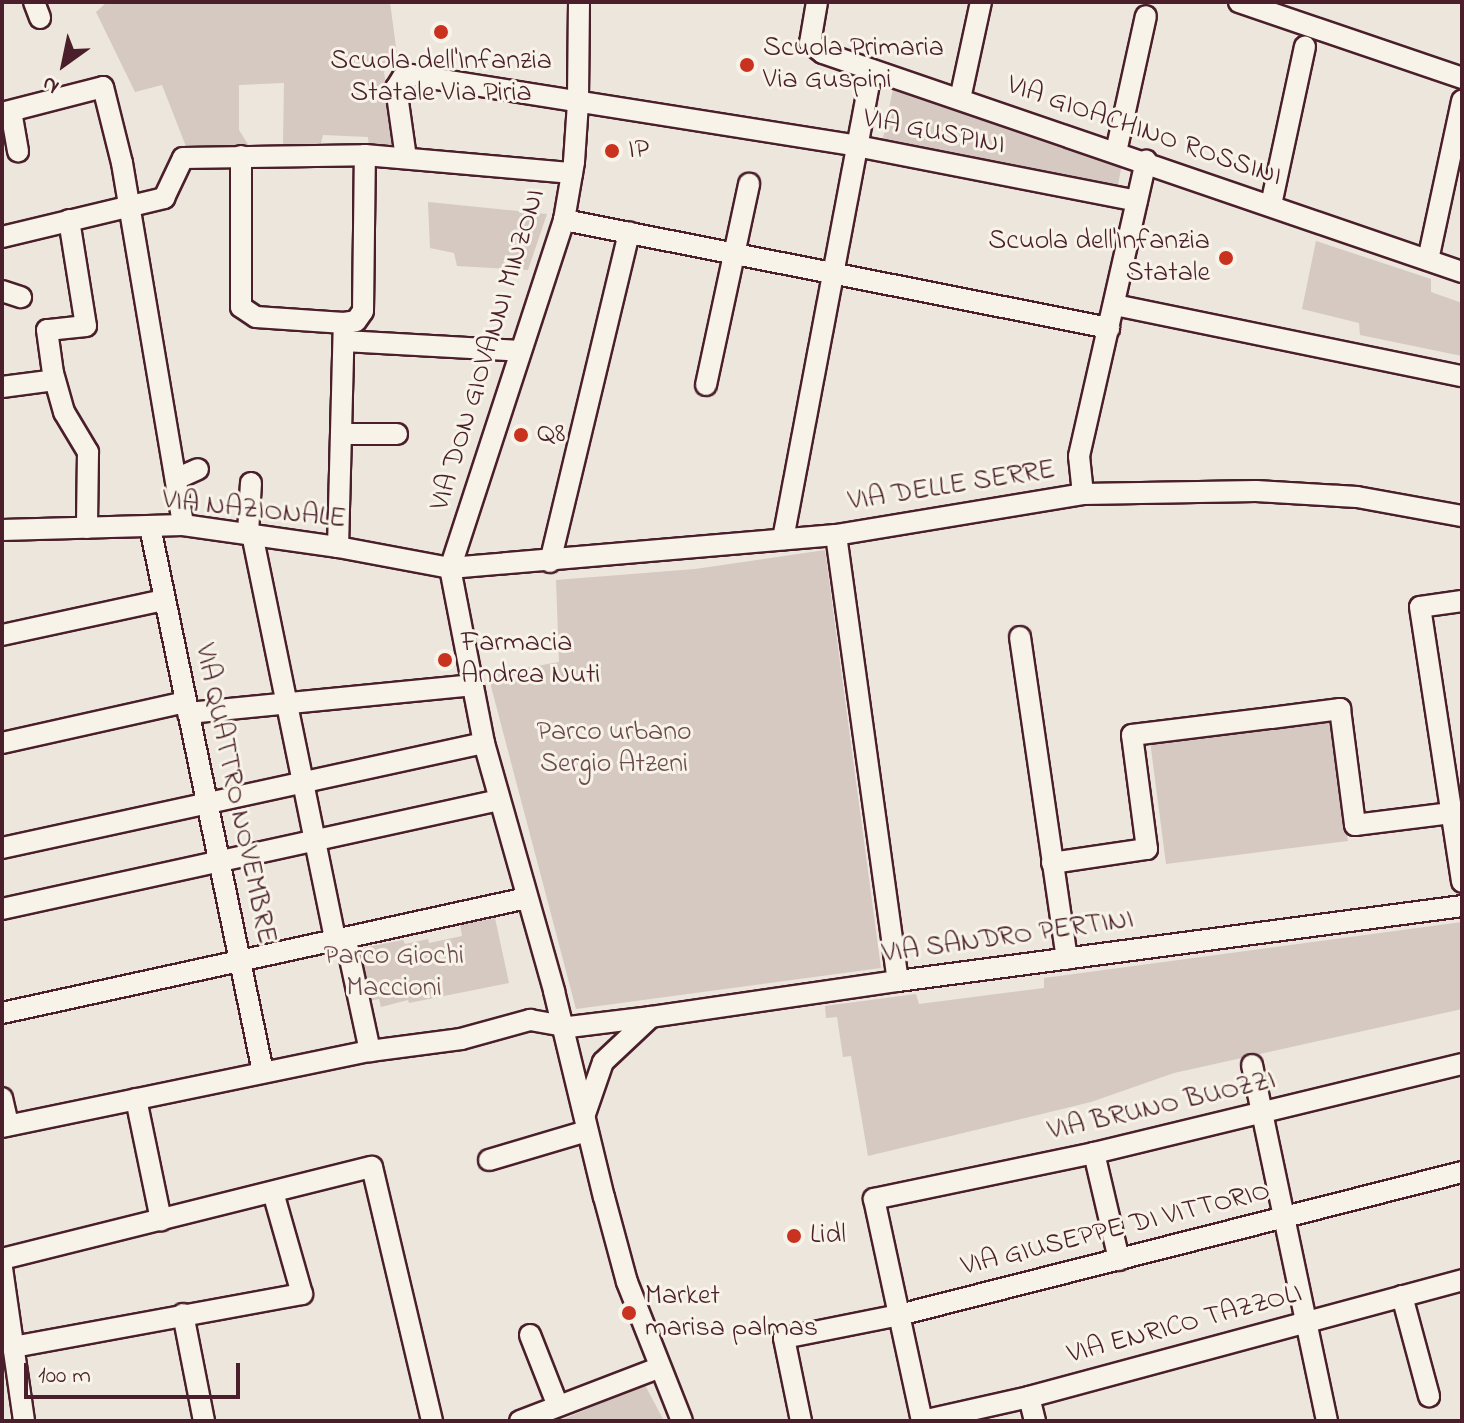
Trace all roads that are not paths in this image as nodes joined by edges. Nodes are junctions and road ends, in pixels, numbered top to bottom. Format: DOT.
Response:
graph roads {
  1 [pos="579,2"];
  2 [pos="817,2"];
  3 [pos="981,2"];
  4 [pos="1239,2"];
  5 [pos="1146,16"];
  6 [pos="1305,47"];
  7 [pos="872,70"];
  8 [pos="1462,78"];
  9 [pos="960,99"];
  10 [pos="1462,101"];
  11 [pos="578,103"];
  12 [pos="7,112"];
  13 [pos="857,146"];
  14 [pos="18,151"];
  15 [pos="1116,152"];
  16 [pos="365,155"];
  17 [pos="241,156"];
  18 [pos="406,158"];
  19 [pos="1146,161"];
  20 [pos="572,173"];
  21 [pos="749,184"];
  22 [pos="1137,201"];
  23 [pos="1271,205"];
  24 [pos="126,206"];
  25 [pos="69,220"];
  26 [pos="564,220"];
  27 [pos="629,232"];
  28 [pos="2,237"];
  29 [pos="733,252"];
  30 [pos="1428,260"];
  31 [pos="833,271"];
  32 [pos="1462,272"];
  33 [pos="1115,305"];
  34 [pos="349,327"];
  35 [pos="1109,328"];
  36 [pos="521,351"];
  37 [pos="1462,376"];
  38 [pos="55,380"];
  39 [pos="706,385"];
  40 [pos="2,387"];
  41 [pos="341,434"];
  42 [pos="397,434"];
  43 [pos="198,469"];
  44 [pos="176,479"];
  45 [pos="251,483"];
  46 [pos="1083,494"];
  47 [pos="1462,516"];
  48 [pos="183,525"];
  49 [pos="150,527"];
  50 [pos="87,528"];
  51 [pos="2,530"];
  52 [pos="250,534"];
  53 [pos="836,535"];
  54 [pos="783,539"];
  55 [pos="338,547"];
  56 [pos="550,562"];
  57 [pos="450,568"];
  58 [pos="164,600"];
  59 [pos="1462,601"];
  60 [pos="2,635"];
  61 [pos="1020,637"];
  62 [pos="472,685"];
  63 [pos="285,705"];
  64 [pos="186,708"];
  65 [pos="2,743"];
  66 [pos="484,743"];
  67 [pos="301,782"];
  68 [pos="499,800"];
  69 [pos="208,803"];
  70 [pos="1451,813"];
  71 [pos="314,840"];
  72 [pos="2,848"];
  73 [pos="221,860"];
  74 [pos="1052,863"];
  75 [pos="1462,882"];
  76 [pos="527,898"];
  77 [pos="1462,906"];
  78 [pos="2,909"];
  79 [pos="340,940"];
  80 [pos="241,958"];
  81 [pos="1067,959"];
  82 [pos="898,981"];
  83 [pos="2,1013"];
  84 [pos="651,1017"];
  85 [pos="561,1026"];
  86 [pos="370,1051"];
  87 [pos="1462,1064"];
  88 [pos="1252,1065"];
  89 [pos="263,1072"];
  90 [pos="2,1098"];
  91 [pos="136,1099"];
  92 [pos="1262,1113"];
  93 [pos="584,1119"];
  94 [pos="5,1126"];
  95 [pos="1094,1153"];
  96 [pos="489,1160"];
  97 [pos="1462,1172"];
  98 [pos="273,1192"];
  99 [pos="1285,1216"];
  100 [pos="161,1220"];
  101 [pos="2,1259"];
  102 [pos="1119,1260"];
  103 [pos="2,1268"];
  104 [pos="1462,1280"];
  105 [pos="1402,1296"];
  106 [pos="183,1314"];
  107 [pos="899,1315"];
  108 [pos="1306,1320"];
  109 [pos="530,1335"];
  110 [pos="13,1347"];
  111 [pos="658,1368"];
  112 [pos="10,1376"];
  113 [pos="1429,1396"];
  114 [pos="1029,1397"];
  115 [pos="558,1406"];
  116 [pos="199,1420"];
  117 [pos="24,1421"];
  118 [pos="432,1421"];
  119 [pos="520,1421"];
  120 [pos="682,1421"];
  121 [pos="801,1421"];
  122 [pos="922,1421"];
  123 [pos="1035,1421"];
  124 [pos="1327,1421"];
  1 -- 11 [label="street, VIA DON GIOVANNI MINZONI"];
  2 -- 7 [label="street, VIA GIOACHINO ROSSINI"];
  3 -- 9 [label="street"];
  4 -- 8 [label="street"];
  5 -- 15 [label="street"];
  6 -- 23 [label="street"];
  7 -- 9 [label="street, VIA GIOACHINO ROSSINI"];
  7 -- 13 [label="street"];
  9 -- 15 [label="street, VIA GIOACHINO ROSSINI"];
  10 -- 30 [label="street"];
  11 -- 13 [label="street, VIA GUSPINI"];
  11 -- 18 [label="street, VIA GUSPINI"];
  11 -- 20 [label="street, VIA DON GIOVANNI MINZONI"];
  12 -- 14 [label="street"];
  12 -- 24 [label="street"];
  13 -- 22 [label="street, VIA GUSPINI"];
  13 -- 31 [label="street"];
  15 -- 19 [label="street, VIA GIOACHINO ROSSINI"];
  16 -- 17 [label="street"];
  16 -- 18 [label="street"];
  16 -- 34 [label="street"];
  17 -- 24 [label="street"];
  17 -- 34 [label="street"];
  18 -- 20 [label="street"];
  19 -- 22 [label="street"];
  19 -- 23 [label="street, VIA GIOACHINO ROSSINI"];
  20 -- 26 [label="street, VIA DON GIOVANNI MINZONI"];
  21 -- 29 [label="street"];
  22 -- 33 [label="street"];
  23 -- 30 [label="street, VIA GIOACHINO ROSSINI"];
  24 -- 25 [label="street"];
  24 -- 44 [label="street"];
  25 -- 28 [label="street"];
  25 -- 38 [label="street"];
  26 -- 27 [label="street"];
  26 -- 36 [label="street, VIA DON GIOVANNI MINZONI"];
  27 -- 29 [label="street"];
  27 -- 56 [label="street"];
  29 -- 31 [label="street"];
  29 -- 39 [label="street"];
  30 -- 32 [label="street, VIA GIOACHINO ROSSINI"];
  31 -- 35 [label="street"];
  31 -- 54 [label="street"];
  33 -- 35 [label="street"];
  33 -- 37 [label="street"];
  34 -- 36 [label="street"];
  34 -- 41 [label="street"];
  35 -- 46 [label="street"];
  36 -- 57 [label="street, VIA DON GIOVANNI MINZONI"];
  38 -- 40 [label="street"];
  38 -- 50 [label="street"];
  41 -- 42 [label="street"];
  41 -- 55 [label="street"];
  43 -- 44 [label="street"];
  44 -- 48 [label="street"];
  45 -- 52 [label="street"];
  46 -- 47 [label="street, VIA DELLE SERRE"];
  46 -- 53 [label="street, VIA DELLE SERRE"];
  48 -- 49 [label="street, VIA NAZIONALE"];
  48 -- 52 [label="street, VIA NAZIONALE"];
  49 -- 50 [label="street, VIA NAZIONALE"];
  49 -- 58 [label="street, VIA QUATTRO NOVEMBRE"];
  50 -- 51 [label="street, VIA NAZIONALE"];
  52 -- 55 [label="street, VIA NAZIONALE"];
  52 -- 63 [label="street"];
  53 -- 54 [label="street, VIA DELLE SERRE"];
  53 -- 82 [label="street"];
  54 -- 56 [label="street, VIA DELLE SERRE"];
  55 -- 57 [label="street, VIA NAZIONALE"];
  56 -- 57 [label="street, VIA DELLE SERRE"];
  57 -- 62 [label="street"];
  58 -- 60 [label="street"];
  58 -- 64 [label="street, VIA QUATTRO NOVEMBRE"];
  59 -- 70 [label="street"];
  61 -- 74 [label="street"];
  62 -- 63 [label="street"];
  62 -- 66 [label="street"];
  63 -- 64 [label="street"];
  63 -- 67 [label="street"];
  64 -- 65 [label="street"];
  64 -- 69 [label="street, VIA QUATTRO NOVEMBRE"];
  66 -- 67 [label="street"];
  66 -- 68 [label="street"];
  67 -- 69 [label="street"];
  67 -- 71 [label="street"];
  68 -- 71 [label="street"];
  68 -- 76 [label="street"];
  69 -- 72 [label="street"];
  69 -- 73 [label="street, VIA QUATTRO NOVEMBRE"];
  70 -- 74 [label="street"];
  70 -- 75 [label="street"];
  71 -- 73 [label="street"];
  71 -- 79 [label="street"];
  73 -- 78 [label="street"];
  73 -- 80 [label="street, VIA QUATTRO NOVEMBRE"];
  74 -- 81 [label="street"];
  76 -- 79 [label="street"];
  76 -- 85 [label="street"];
  77 -- 81 [label="street, VIA SANDRO PERTINI"];
  79 -- 80 [label="street"];
  79 -- 86 [label="street"];
  80 -- 83 [label="street"];
  80 -- 89 [label="street, VIA QUATTRO NOVEMBRE"];
  81 -- 82 [label="street, VIA SANDRO PERTINI"];
  82 -- 84 [label="street, VIA SANDRO PERTINI"];
  84 -- 85 [label="street, VIA SANDRO PERTINI"];
  84 -- 93 [label="street"];
  85 -- 86 [label="street, VIA SANDRO PERTINI"];
  85 -- 93 [label="street"];
  86 -- 89 [label="street, VIA SANDRO PERTINI"];
  87 -- 92 [label="street, VIA BRUNO BUOZZI"];
  88 -- 92 [label="street"];
  89 -- 91 [label="street, VIA SANDRO PERTINI"];
  90 -- 94 [label="street"];
  91 -- 94 [label="street, VIA SANDRO PERTINI"];
  91 -- 100 [label="street"];
  92 -- 95 [label="street, VIA BRUNO BUOZZI"];
  92 -- 99 [label="street"];
  93 -- 96 [label="street"];
  93 -- 111 [label="street"];
  95 -- 102 [label="street"];
  95 -- 107 [label="street, VIA BRUNO BUOZZI"];
  97 -- 99 [label="street, VIA GIUSEPPE DI VITTORIO"];
  98 -- 100 [label="street"];
  98 -- 106 [label="street"];
  98 -- 118 [label="street"];
  99 -- 102 [label="street, VIA GIUSEPPE DI VITTORIO"];
  99 -- 108 [label="street"];
  100 -- 101 [label="street"];
  102 -- 107 [label="street, VIA GIUSEPPE DI VITTORIO"];
  103 -- 110 [label="street"];
  104 -- 105 [label="street, VIA ENRICO TAZZOLI"];
  105 -- 108 [label="street, VIA ENRICO TAZZOLI"];
  105 -- 113 [label="street"];
  106 -- 110 [label="street"];
  106 -- 116 [label="street"];
  107 -- 121 [label="street, VIA GIUSEPPE DI VITTORIO"];
  107 -- 122 [label="street"];
  108 -- 114 [label="street, VIA ENRICO TAZZOLI"];
  108 -- 124 [label="street"];
  109 -- 115 [label="street"];
  110 -- 112 [label="street"];
  111 -- 115 [label="street"];
  111 -- 120 [label="street"];
  112 -- 117 [label="street"];
  114 -- 122 [label="street, VIA ENRICO TAZZOLI"];
  114 -- 123 [label="street"];
  115 -- 119 [label="street"];
}
